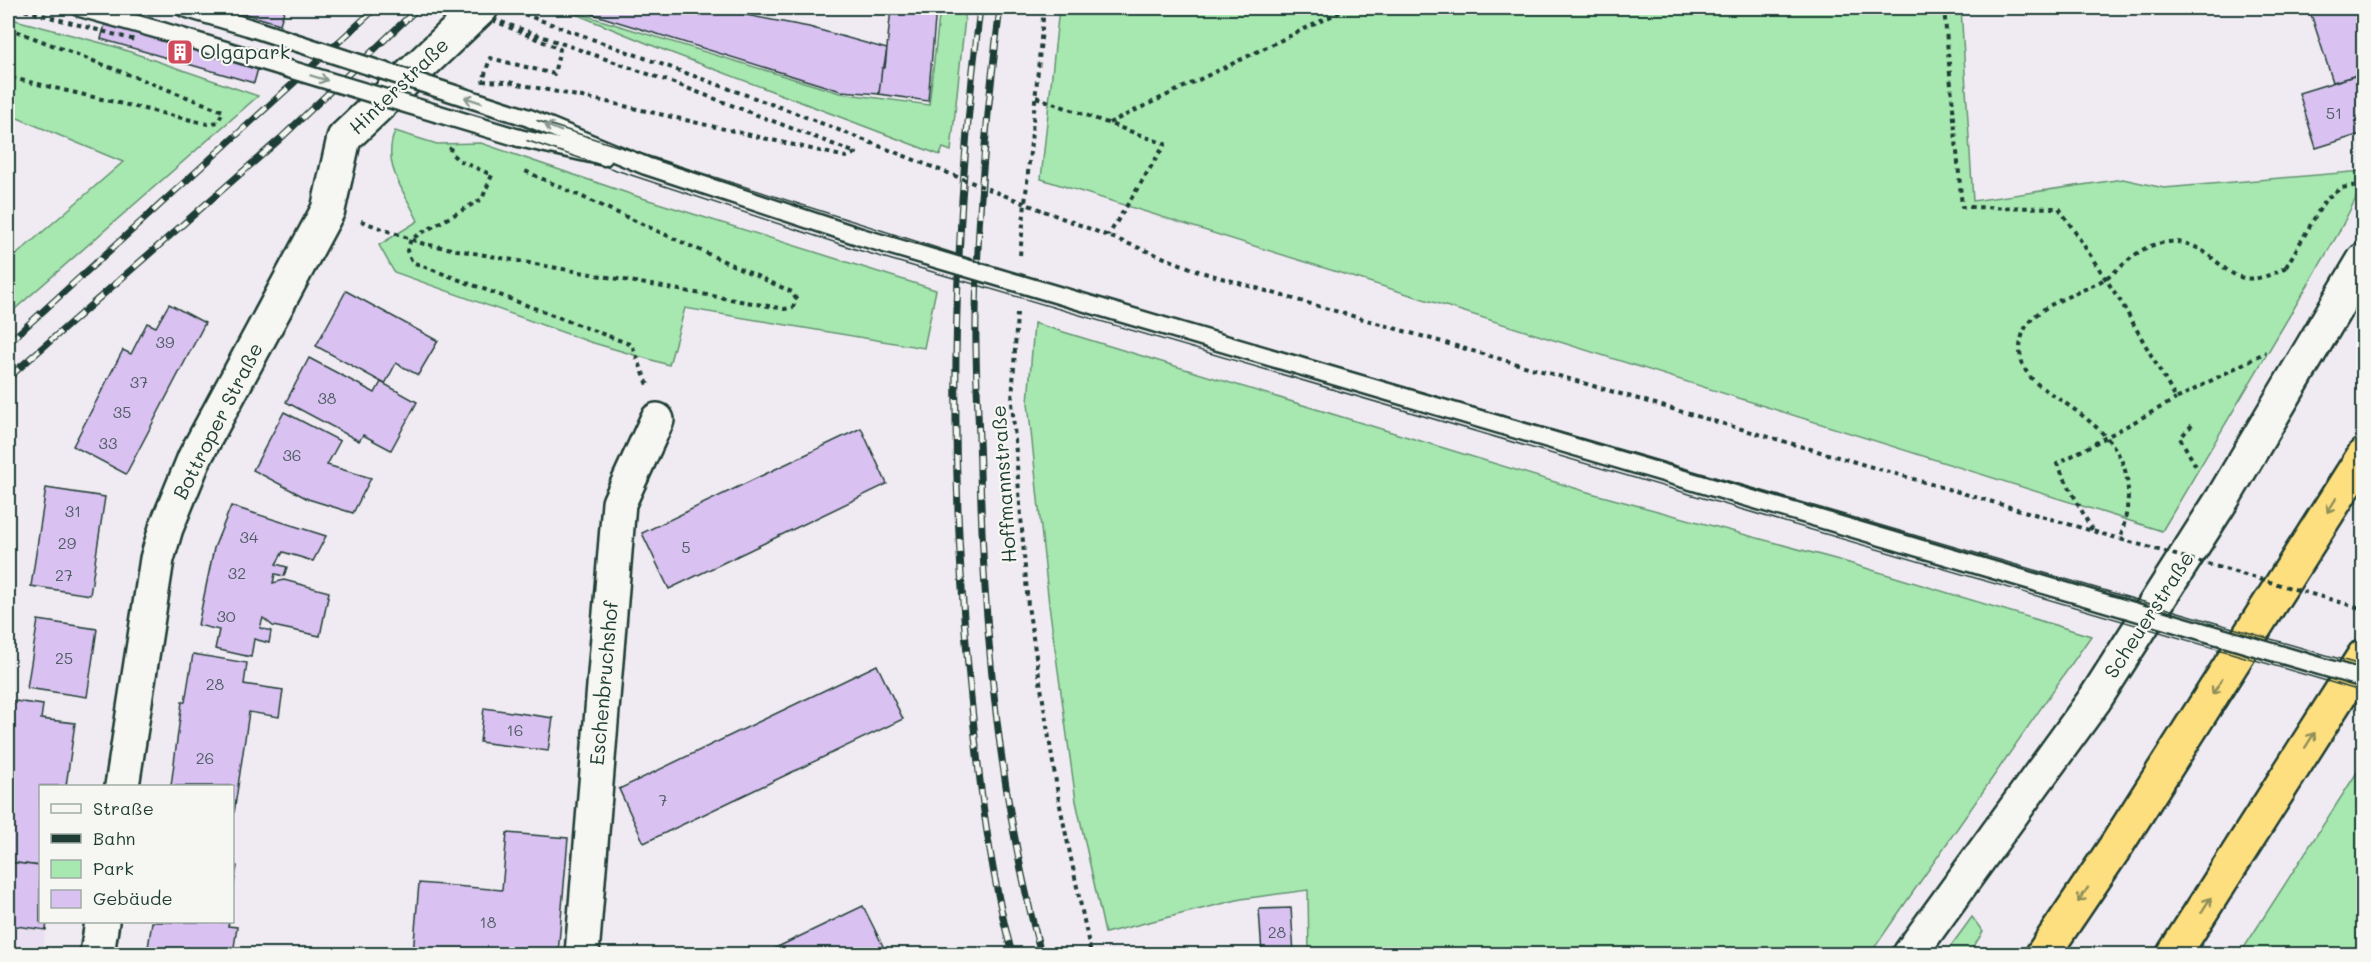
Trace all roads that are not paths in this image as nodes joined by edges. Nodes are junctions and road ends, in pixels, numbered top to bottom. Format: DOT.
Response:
graph roads {
  1 [pos="80,8"];
  2 [pos="184,8"];
  3 [pos="488,9"];
  4 [pos="646,166"];
  5 [pos="328,210"];
  6 [pos="2364,260"];
  7 [pos="657,420"];
  8 [pos="2364,455"];
  9 [pos="2364,656"];
  10 [pos="2364,679"];
  11 [pos="122,785"];
  12 [pos="102,923"];
  13 [pos="97,954"];
  14 [pos="582,954"];
  15 [pos="1910,954"];
  16 [pos="2043,954"];
  17 [pos="2174,954"];
  1 -- 4 [label="lane, one-way, bridge"];
  4 -- 2 [label="lane, one-way, bridge"];
  3 -- 5 [label="street, Hinterstraße"];
  4 -- 10 [label="lane, bridge"];
  5 -- 11 [label="street, Bottroper Straße"];
  6 -- 15 [label="street, Scheuerstraße"];
  7 -- 14 [label="street, Eschenbruchshof"];
  8 -- 16 [label="highway, one-way"];
  17 -- 9 [label="highway, one-way"];
  12 -- 13 [label="street"];
}
